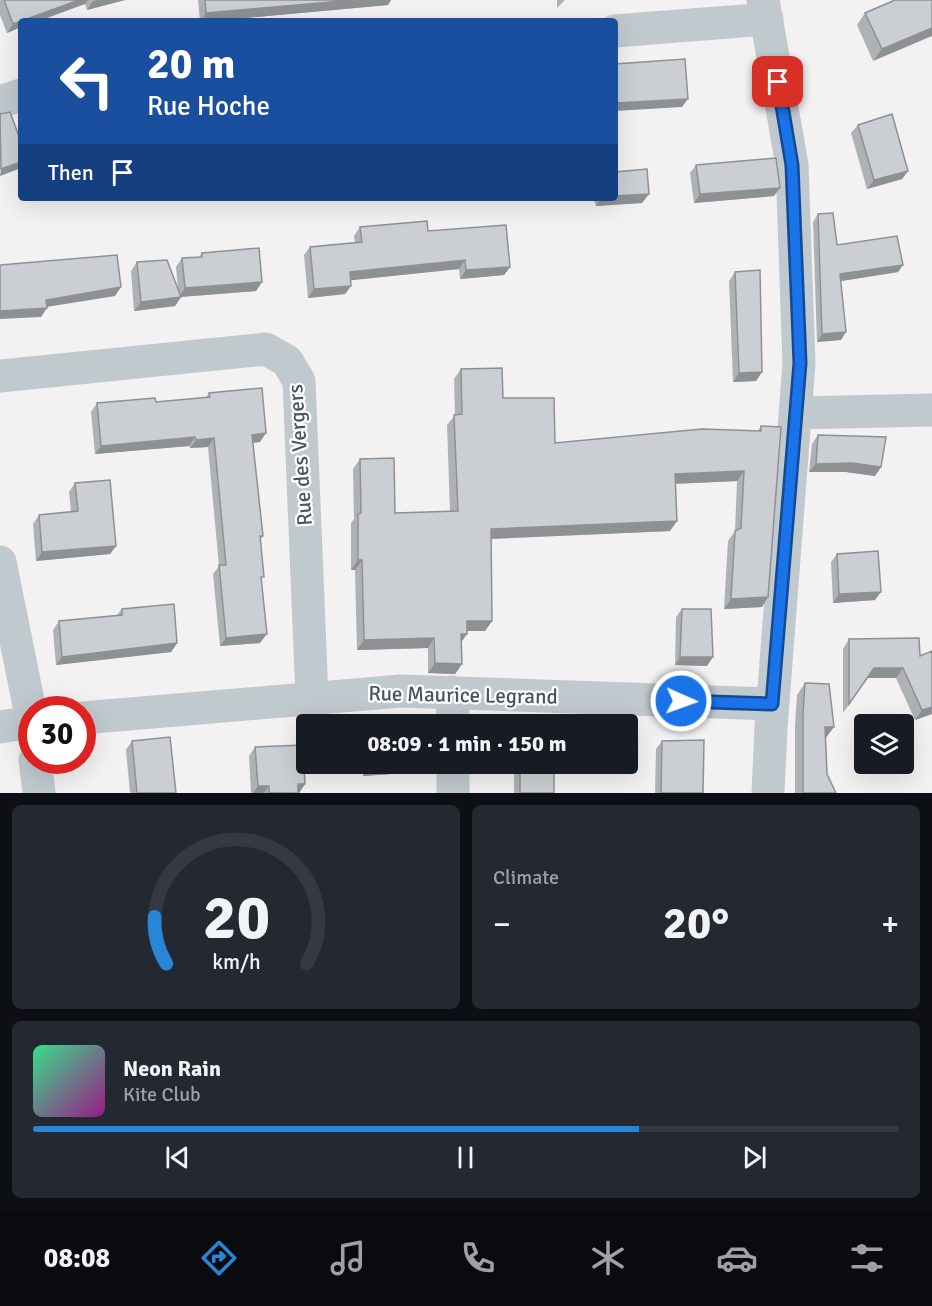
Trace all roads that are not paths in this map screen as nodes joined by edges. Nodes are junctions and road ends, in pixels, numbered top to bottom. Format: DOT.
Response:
graph roads {
  1 [pos="765,10"];
  2 [pos="618,31"];
  3 [pos="18,96"];
  4 [pos="0,102"];
  5 [pos="0,376"];
  6 [pos="932,410"];
  7 [pos="795,413"];
  8 [pos="0,562"];
  9 [pos="453,692"];
  10 [pos="27,696"];
  11 [pos="312,698"];
  12 [pos="772,704"];
  13 [pos="453,714"];
  14 [pos="96,717"];
  15 [pos="18,724"];
  16 [pos="0,727"];
  17 [pos="37,774"];
  18 [pos="453,774"];
  19 [pos="39,793"];
  20 [pos="453,793"];
  21 [pos="768,793"];
  1 -- 2 [label="street"];
  1 -- 7 [label="street"];
  3 -- 4 [label="street"];
  5 -- 11 [label="street, Rue des Vergers"];
  6 -- 7 [label="street"];
  7 -- 12 [label="street"];
  8 -- 10 [label="street"];
  9 -- 11 [label="street, Rue Maurice Legrand"];
  9 -- 12 [label="street, Rue Maurice Legrand"];
  9 -- 13 [label="street"];
  11 -- 14 [label="street, Rue Maurice Legrand"];
  12 -- 21 [label="street"];
  15 -- 16 [label="street"];
  17 -- 19 [label="street"];
  18 -- 20 [label="street"];
}
